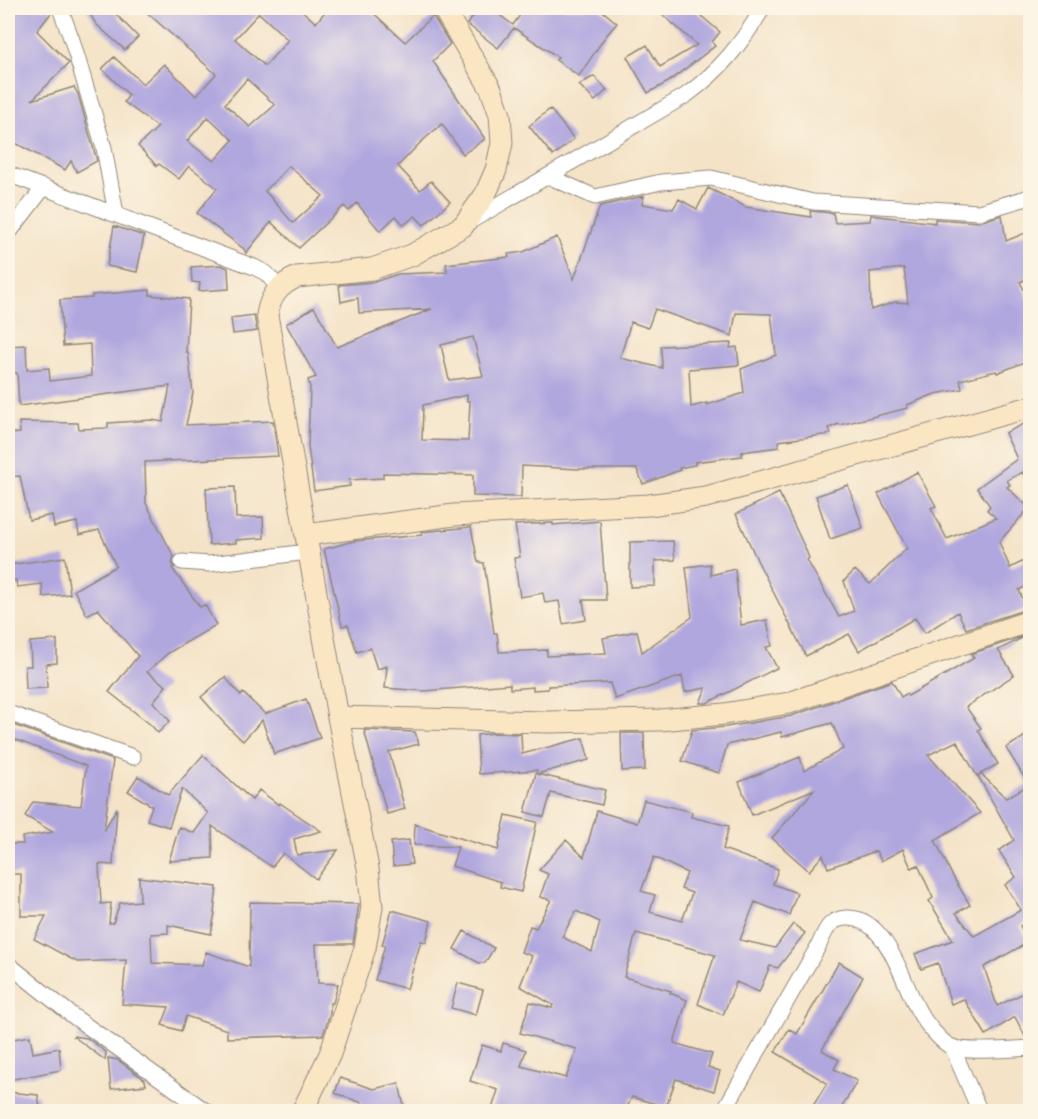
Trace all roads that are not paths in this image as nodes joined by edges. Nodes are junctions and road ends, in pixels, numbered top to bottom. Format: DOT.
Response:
graph roads {
  1 [pos="60,8"];
  2 [pos="442,8"];
  3 [pos="763,8"];
  4 [pos="8,174"];
  5 [pos="548,176"];
  6 [pos="44,187"];
  7 [pos="1030,197"];
  8 [pos="116,214"];
  9 [pos="463,226"];
  10 [pos="8,234"];
  11 [pos="279,288"];
  12 [pos="1027,406"];
  13 [pos="307,543"];
  14 [pos="182,562"];
  15 [pos="1030,621"];
  16 [pos="8,713"];
  17 [pos="338,717"];
  18 [pos="133,757"];
  19 [pos="8,964"];
  20 [pos="952,1047"];
  21 [pos="1030,1048"];
  22 [pos="207,1112"];
  23 [pos="302,1112"];
  24 [pos="723,1112"];
  25 [pos="980,1112"];
  1 -- 8 [label="street"];
  2 -- 9 [label="street"];
  3 -- 5 [label="street"];
  4 -- 6 [label="street"];
  5 -- 7 [label="street"];
  5 -- 9 [label="street"];
  6 -- 8 [label="street"];
  6 -- 10 [label="street"];
  8 -- 11 [label="street"];
  9 -- 11 [label="street"];
  11 -- 13 [label="street"];
  12 -- 13 [label="street"];
  13 -- 14 [label="street"];
  13 -- 17 [label="street"];
  15 -- 17 [label="street"];
  16 -- 18 [label="street"];
  17 -- 23 [label="street"];
  19 -- 22 [label="street"];
  20 -- 21 [label="street"];
  20 -- 24 [label="street"];
  20 -- 25 [label="street"];
}
